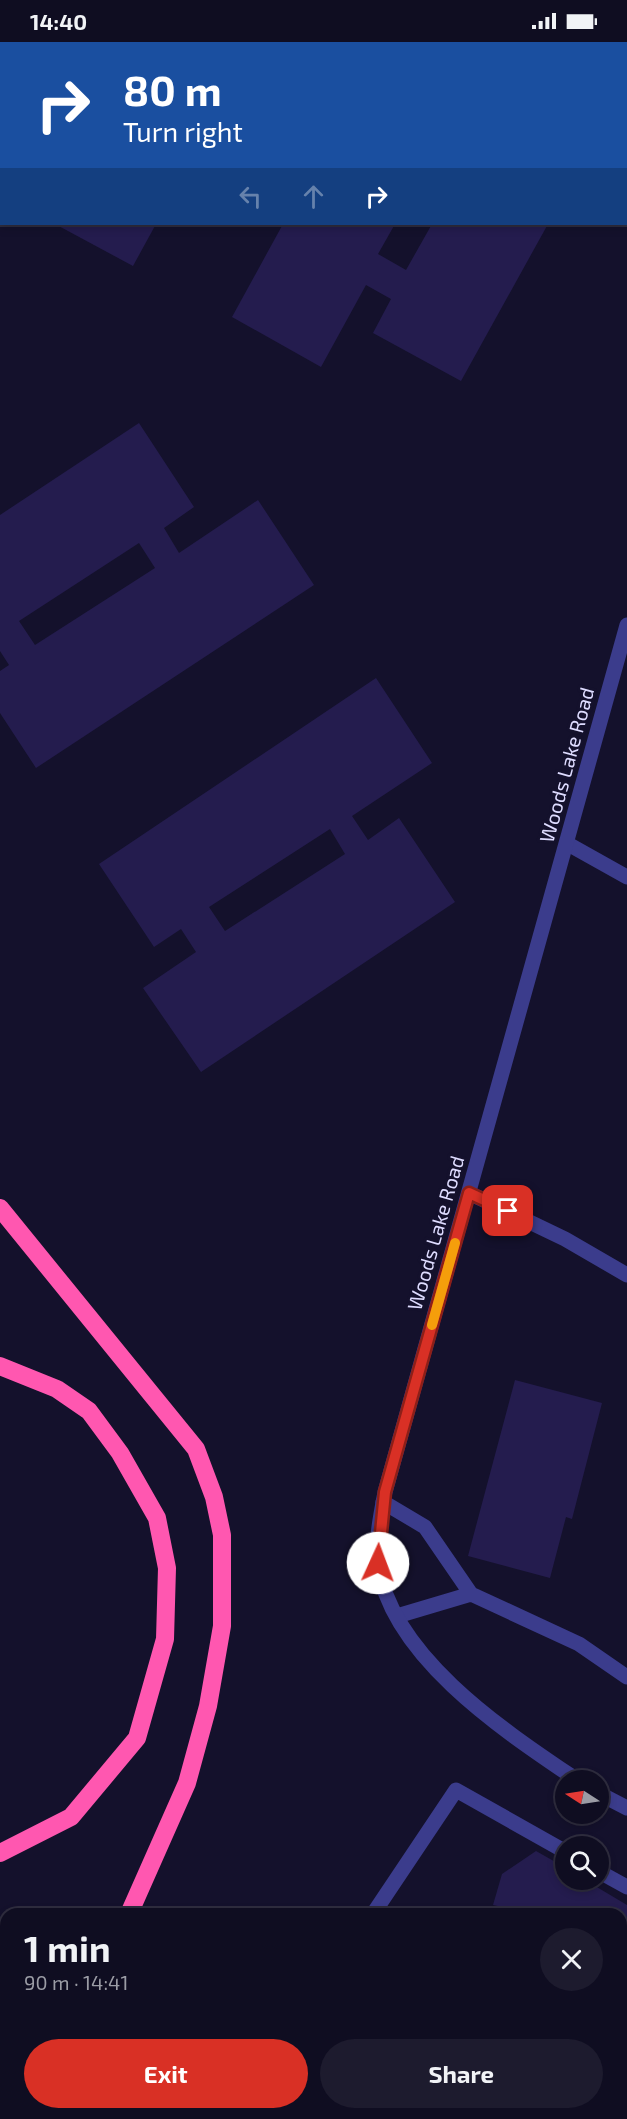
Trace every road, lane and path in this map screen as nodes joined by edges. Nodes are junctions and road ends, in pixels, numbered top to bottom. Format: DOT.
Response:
graph roads {
  1 [pos="627,625"];
  2 [pos="568,844"];
  3 [pos="627,877"];
  4 [pos="469,1193"];
  5 [pos="0,1208"];
  6 [pos="627,1275"];
  7 [pos="0,1366"];
  8 [pos="383,1502"];
  9 [pos="471,1594"];
  10 [pos="397,1616"];
  11 [pos="627,1677"];
  12 [pos="562,1770"];
  13 [pos="609,1799"];
  14 [pos="627,1808"];
  15 [pos="555,1846"];
  16 [pos="0,1853"];
  17 [pos="609,1877"];
  18 [pos="627,1887"];
  19 [pos="132,1908"];
  20 [pos="377,1908"];
  1 -- 2 [label="street, Woods Lake Road"];
  2 -- 3 [label="street"];
  2 -- 4 [label="street, Woods Lake Road"];
  4 -- 6 [label="street"];
  4 -- 8 [label="street, Woods Lake Road"];
  5 -- 19 [label="highway"];
  7 -- 16 [label="highway"];
  8 -- 9 [label="street"];
  8 -- 10 [label="street, Woods Lake Road"];
  9 -- 10 [label="street"];
  9 -- 11 [label="street"];
  10 -- 12 [label="street, Woods Lake Road"];
  13 -- 14 [label="street"];
  15 -- 20 [label="street"];
  17 -- 18 [label="street"];
}
